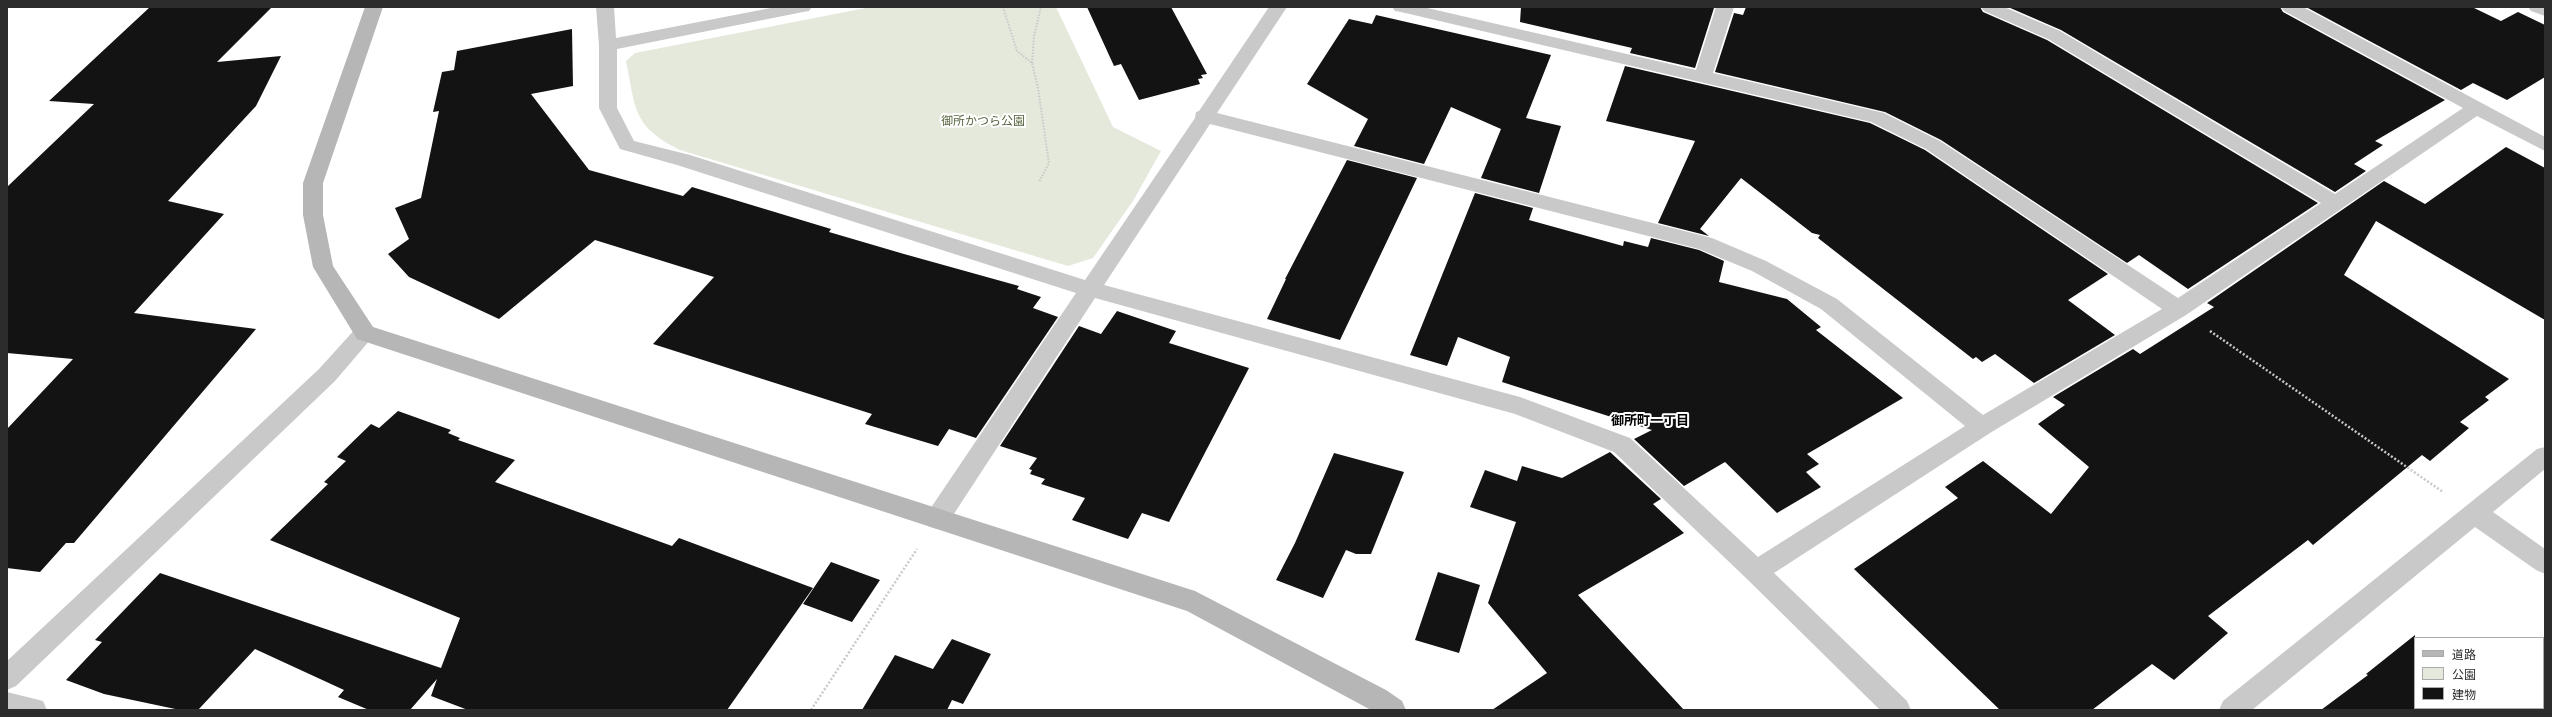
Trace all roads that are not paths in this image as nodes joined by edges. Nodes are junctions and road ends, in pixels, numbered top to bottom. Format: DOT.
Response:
graph roads {
  1 [pos="374,7"];
  2 [pos="605,7"];
  3 [pos="803,7"];
  4 [pos="1278,7"];
  5 [pos="1401,7"];
  6 [pos="1726,7"];
  7 [pos="1990,7"];
  8 [pos="2290,7"];
  9 [pos="2537,7"];
  10 [pos="2545,11"];
  11 [pos="608,45"];
  12 [pos="1703,76"];
  13 [pos="2476,108"];
  14 [pos="1203,116"];
  15 [pos="2545,144"];
  16 [pos="2336,203"];
  17 [pos="1089,289"];
  18 [pos="2178,309"];
  19 [pos="365,332"];
  20 [pos="1982,427"];
  21 [pos="2545,456"];
  22 [pos="2474,513"];
  23 [pos="937,518"];
  24 [pos="2545,563"];
  25 [pos="1756,571"];
  26 [pos="7,678"];
  27 [pos="7,704"];
  28 [pos="34,710"];
  29 [pos="1392,710"];
  30 [pos="1898,710"];
  31 [pos="2232,710"];
  1 -- 19 [label="street"];
  2 -- 11 [label="street"];
  3 -- 11 [label="street"];
  4 -- 14 [label="street"];
  5 -- 12 [label="street"];
  6 -- 12 [label="street"];
  7 -- 16 [label="street"];
  8 -- 13 [label="street"];
  9 -- 10 [label="street"];
  11 -- 17 [label="street"];
  12 -- 18 [label="street"];
  13 -- 15 [label="street"];
  13 -- 16 [label="street"];
  14 -- 17 [label="street"];
  14 -- 20 [label="street"];
  16 -- 18 [label="street"];
  17 -- 23 [label="street"];
  17 -- 25 [label="street"];
  18 -- 20 [label="street"];
  19 -- 23 [label="street"];
  19 -- 26 [label="street"];
  20 -- 25 [label="street"];
  21 -- 22 [label="street"];
  22 -- 24 [label="street"];
  22 -- 31 [label="street"];
  23 -- 29 [label="street"];
  25 -- 30 [label="street"];
  27 -- 28 [label="street"];
}
